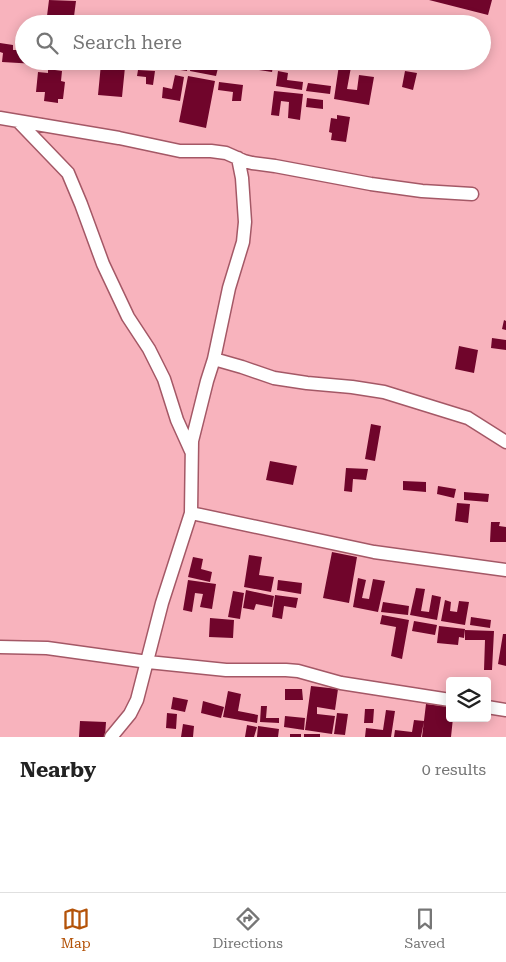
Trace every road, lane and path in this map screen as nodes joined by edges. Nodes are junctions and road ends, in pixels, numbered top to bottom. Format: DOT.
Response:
graph roads {
  1 [pos="0,118"];
  2 [pos="18,121"];
  3 [pos="238,158"];
  4 [pos="472,194"];
  5 [pos="214,359"];
  6 [pos="506,442"];
  7 [pos="191,451"];
  8 [pos="191,513"];
  9 [pos="506,570"];
  10 [pos="0,647"];
  11 [pos="148,662"];
  12 [pos="446,699"];
  13 [pos="491,708"];
  14 [pos="506,710"];
  15 [pos="111,737"];
  1 -- 2 [label="street"];
  2 -- 3 [label="street"];
  2 -- 7 [label="street"];
  3 -- 4 [label="street"];
  3 -- 5 [label="street"];
  5 -- 6 [label="street"];
  5 -- 7 [label="street"];
  7 -- 8 [label="street"];
  8 -- 9 [label="street"];
  8 -- 11 [label="street"];
  10 -- 11 [label="street"];
  11 -- 12 [label="street"];
  11 -- 15 [label="street"];
  13 -- 14 [label="street"];
}
